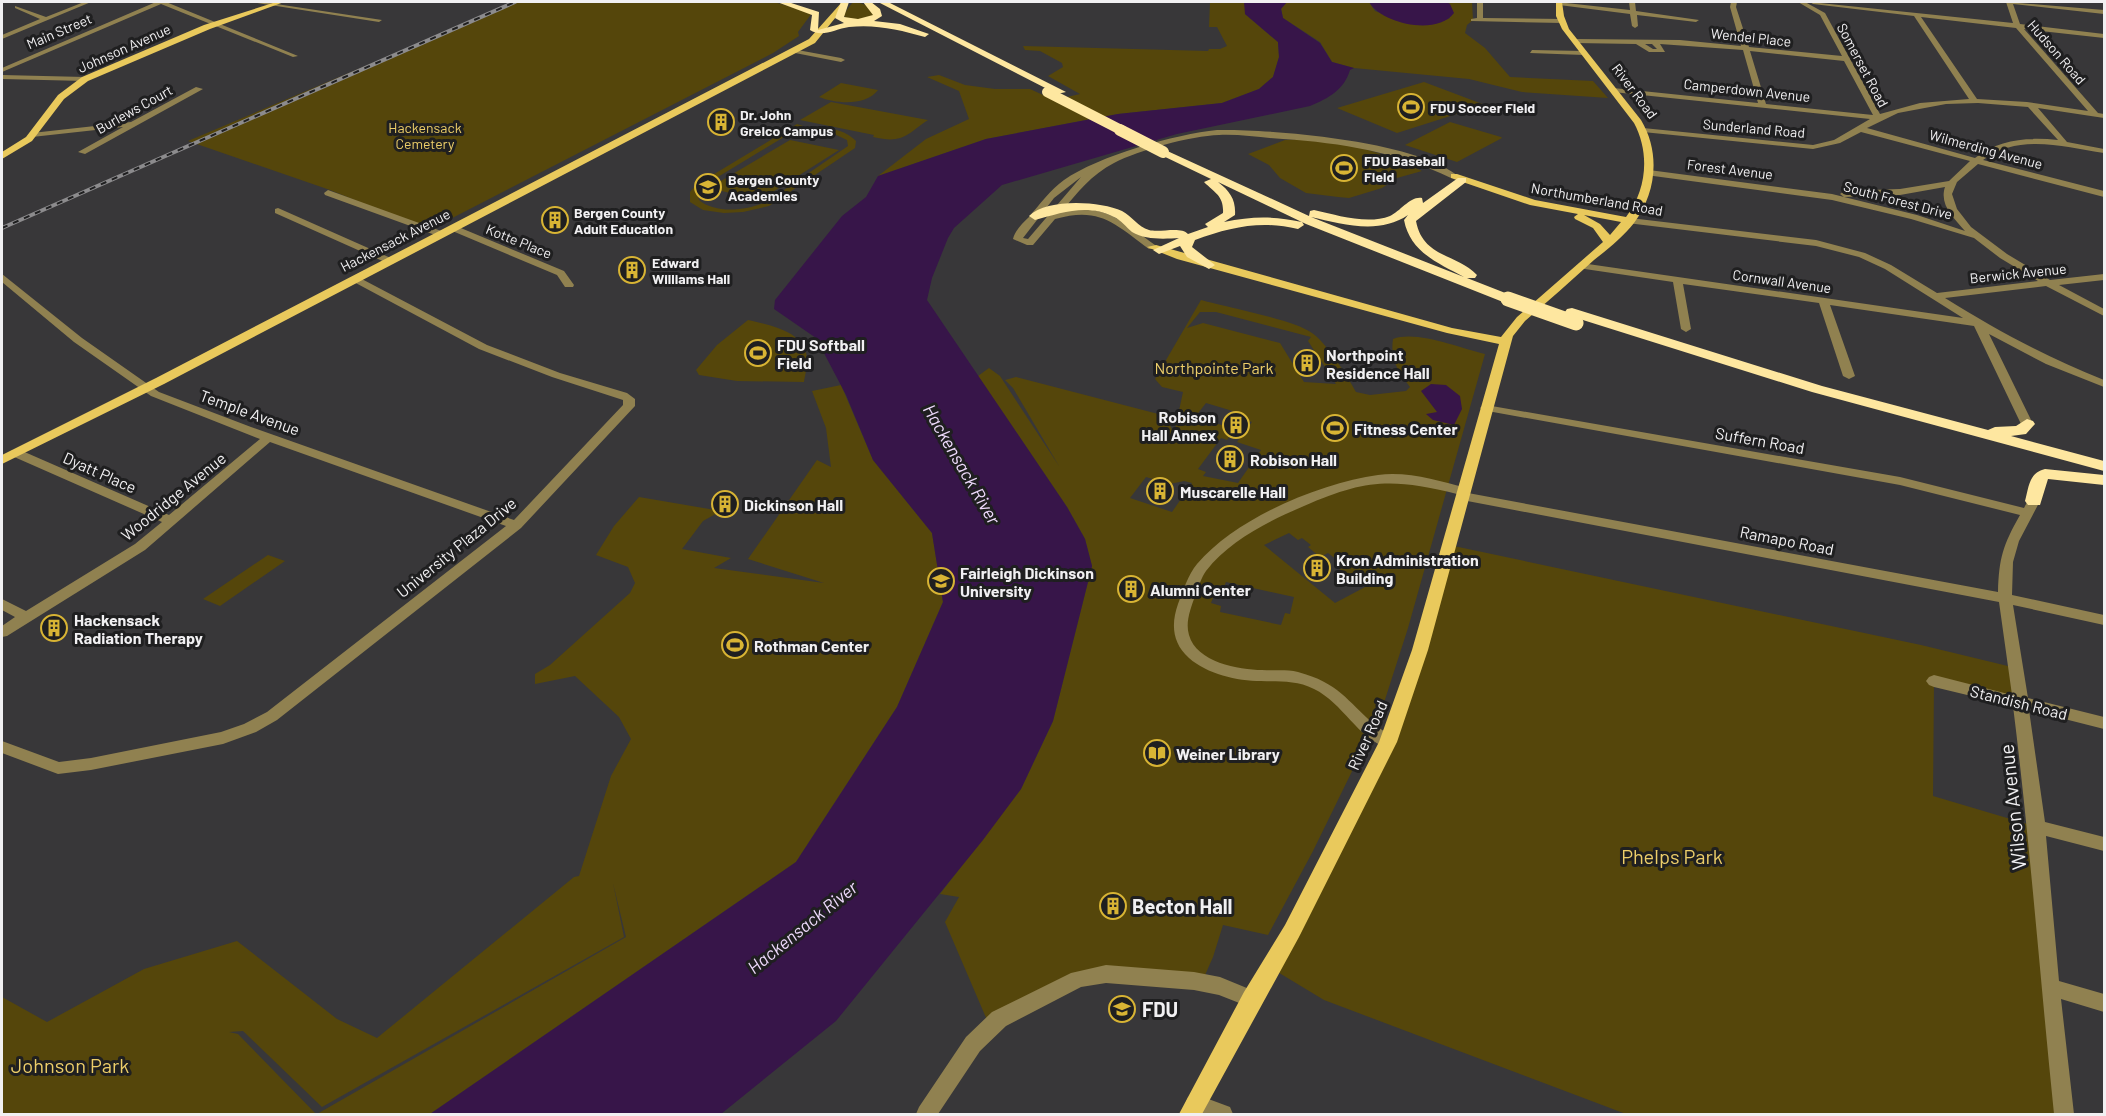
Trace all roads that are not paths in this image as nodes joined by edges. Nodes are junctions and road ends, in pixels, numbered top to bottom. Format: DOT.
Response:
graph roads {
  1 [pos="88,2"];
  2 [pos="161,2"];
  3 [pos="253,2"];
  4 [pos="281,2"];
  5 [pos="781,2"];
  6 [pos="800,2"];
  7 [pos="810,2"];
  8 [pos="835,2"];
  9 [pos="845,2"];
  10 [pos="868,2"];
  11 [pos="882,2"];
  12 [pos="1480,2"];
  13 [pos="1559,2"];
  14 [pos="1632,2"];
  15 [pos="1734,2"];
  16 [pos="1801,2"];
  17 [pos="1813,2"];
  18 [pos="2009,2"];
  19 [pos="271,5"];
  20 [pos="17,7"];
  21 [pos="915,8"];
  22 [pos="1634,12"];
  23 [pos="2104,12"];
  24 [pos="1916,14"];
  25 [pos="46,19"];
  26 [pos="379,20"];
  27 [pos="1696,20"];
  28 [pos="1562,21"];
  29 [pos="216,24"];
  30 [pos="2017,25"];
  31 [pos="1635,26"];
  32 [pos="818,31"];
  33 [pos="2104,36"];
  34 [pos="2,37"];
  35 [pos="944,40"];
  36 [pos="1575,41"];
  37 [pos="1637,41"];
  38 [pos="1653,41"];
  39 [pos="969,44"];
  40 [pos="1745,48"];
  41 [pos="792,51"];
  42 [pos="1532,52"];
  43 [pos="1584,53"];
  44 [pos="295,56"];
  45 [pos="1847,59"];
  46 [pos="841,60"];
  47 [pos="2,69"];
  48 [pos="2,77"];
  49 [pos="85,79"];
  50 [pos="199,89"];
  51 [pos="1613,90"];
  52 [pos="1975,102"];
  53 [pos="2031,105"];
  54 [pos="1763,106"];
  55 [pos="2095,114"];
  56 [pos="2104,116"];
  57 [pos="1878,118"];
  58 [pos="135,124"];
  59 [pos="1861,129"];
  60 [pos="1643,130"];
  61 [pos="32,135"];
  62 [pos="2065,144"];
  63 [pos="1168,150"];
  64 [pos="2104,151"];
  65 [pos="82,152"];
  66 [pos="2,156"];
  67 [pos="1976,161"];
  68 [pos="1108,163"];
  69 [pos="1648,173"];
  70 [pos="1458,178"];
  71 [pos="1949,184"];
  72 [pos="1808,192"];
  73 [pos="328,193"];
  74 [pos="1069,197"];
  75 [pos="2103,197"];
  76 [pos="1059,207"];
  77 [pos="1078,207"];
  78 [pos="1566,211"];
  79 [pos="278,212"];
  80 [pos="1314,214"];
  81 [pos="1035,216"];
  82 [pos="1050,218"];
  83 [pos="1630,221"];
  84 [pos="453,228"];
  85 [pos="441,234"];
  86 [pos="1186,236"];
  87 [pos="1979,238"];
  88 [pos="1608,241"];
  89 [pos="1155,248"];
  90 [pos="390,261"];
  91 [pos="1412,263"];
  92 [pos="1209,265"];
  93 [pos="1581,266"];
  94 [pos="2,277"];
  95 [pos="2104,277"];
  96 [pos="1477,278"];
  97 [pos="356,279"];
  98 [pos="1677,279"];
  99 [pos="2049,283"];
  100 [pos="569,285"];
  101 [pos="1512,296"];
  102 [pos="1935,296"];
  103 [pos="1823,300"];
  104 [pos="2104,313"];
  105 [pos="1574,318"];
  106 [pos="1978,323"];
  107 [pos="1432,326"];
  108 [pos="1686,329"];
  109 [pos="1459,332"];
  110 [pos="1506,338"];
  111 [pos="1499,362"];
  112 [pos="1849,376"];
  113 [pos="2104,384"];
  114 [pos="145,388"];
  115 [pos="1486,408"];
  116 [pos="2027,424"];
  117 [pos="1967,430"];
  118 [pos="269,437"];
  119 [pos="16,453"];
  120 [pos="2,460"];
  121 [pos="2104,466"];
  122 [pos="2104,479"];
  123 [pos="1463,493"];
  124 [pos="2030,507"];
  125 [pos="171,521"];
  126 [pos="516,525"];
  127 [pos="2005,598"];
  128 [pos="2,604"];
  129 [pos="26,617"];
  130 [pos="2104,620"];
  131 [pos="2,632"];
  132 [pos="1934,681"];
  133 [pos="2020,702"];
  134 [pos="2104,723"];
  135 [pos="1388,742"];
  136 [pos="2,747"];
  137 [pos="2037,827"];
  138 [pos="2104,844"];
  139 [pos="2050,987"];
  140 [pos="1252,999"];
  141 [pos="2104,1003"];
  142 [pos="1192,1109"];
  143 [pos="926,1114"];
  144 [pos="1223,1114"];
  145 [pos="2064,1114"];
  1 -- 25 [label="street"];
  2 -- 29 [label="street"];
  2 -- 47 [label="street, Main Street"];
  3 -- 19 [label="street"];
  4 -- 19 [label="main road, Johnson Avenue"];
  5 -- 32 [label="highway"];
  6 -- 7 [label="highway"];
  8 -- 32 [label="main road, Hackensack Avenue"];
  9 -- 10 [label="highway"];
  9 -- 32 [label="main road, Hackensack Avenue"];
  10 -- 35 [label="highway"];
  11 -- 39 [label="highway"];
  12 -- 28 [label="street"];
  13 -- 22 [label="street"];
  13 -- 28 [label="main road, River Road"];
  14 -- 22 [label="street"];
  15 -- 40 [label="street"];
  16 -- 45 [label="street, Somerset Road"];
  17 -- 24 [label="street"];
  18 -- 23 [label="street"];
  18 -- 30 [label="street, Hudson Road"];
  19 -- 26 [label="street"];
  19 -- 29 [label="main road, Johnson Avenue"];
  20 -- 25 [label="street"];
  21 -- 39 [label="highway"];
  22 -- 27 [label="street"];
  22 -- 31 [label="street"];
  24 -- 30 [label="street"];
  24 -- 52 [label="street"];
  25 -- 34 [label="street"];
  28 -- 36 [label="main road, River Road"];
  29 -- 44 [label="street"];
  29 -- 49 [label="main road, Johnson Avenue"];
  30 -- 33 [label="street"];
  30 -- 55 [label="street, Hudson Road"];
  32 -- 35 [label="highway"];
  32 -- 41 [label="main road, Hackensack Avenue"];
  35 -- 63 [label="highway, bridge"];
  36 -- 37 [label="street, Wendel Place"];
  36 -- 43 [label="main road, River Road"];
  37 -- 38 [label="street, Wendel Place"];
  37 -- 38 [label="street, Wendel Place"];
  38 -- 40 [label="street, Wendel Place"];
  39 -- 63 [label="highway"];
  40 -- 45 [label="street, Wendel Place"];
  40 -- 54 [label="street"];
  41 -- 46 [label="street"];
  41 -- 84 [label="main road, Hackensack Avenue"];
  42 -- 43 [label="street"];
  43 -- 51 [label="main road, River Road"];
  45 -- 57 [label="street, Somerset Road"];
  48 -- 49 [label="street"];
  49 -- 61 [label="main road, Johnson Avenue"];
  50 -- 58 [label="street, Burlews Court"];
  51 -- 54 [label="street, Camperdown Avenue"];
  51 -- 60 [label="main road, River Road"];
  52 -- 53 [label="street, Sunderland Road"];
  52 -- 57 [label="street, Sunderland Road"];
  53 -- 55 [label="street, Sunderland Road"];
  53 -- 62 [label="street"];
  54 -- 57 [label="street, Camperdown Avenue"];
  55 -- 56 [label="street, Sunderland Road"];
  57 -- 59 [label="street, Sunderland Road"];
  58 -- 61 [label="street"];
  58 -- 65 [label="street, Burlews Court"];
  59 -- 60 [label="street, Sunderland Road"];
  59 -- 67 [label="street, Wilmerding Avenue"];
  60 -- 69 [label="main road, River Road"];
  61 -- 66 [label="main road, Johnson Avenue"];
  62 -- 64 [label="street"];
  62 -- 67 [label="street"];
  63 -- 80 [label="highway"];
  63 -- 86 [label="highway"];
  63 -- 91 [label="highway"];
  67 -- 71 [label="street"];
  67 -- 75 [label="street, Wilmerding Avenue"];
  68 -- 70 [label="street, Northumberland Road"];
  68 -- 74 [label="street"];
  68 -- 81 [label="street, Northumberland Road"];
  69 -- 72 [label="street, Forest Avenue"];
  69 -- 83 [label="main road, River Road"];
  70 -- 78 [label="main road, Northumberland Road"];
  70 -- 80 [label="highway"];
  70 -- 96 [label="highway"];
  71 -- 72 [label="street"];
  71 -- 87 [label="street, South Forest Drive"];
  72 -- 87 [label="street, South Forest Drive"];
  73 -- 85 [label="street"];
  74 -- 76 [label="street"];
  74 -- 77 [label="highway"];
  76 -- 77 [label="highway"];
  76 -- 81 [label="highway"];
  76 -- 82 [label="street"];
  77 -- 86 [label="highway"];
  78 -- 83 [label="main road, Northumberland Road"];
  78 -- 88 [label="main road"];
  79 -- 90 [label="street"];
  80 -- 96 [label="highway"];
  81 -- 82 [label="street, Northumberland Road"];
  82 -- 89 [label="street"];
  83 -- 88 [label="main road, River Road"];
  83 -- 102 [label="street, Northumberland Road"];
  84 -- 85 [label="main road, Hackensack Avenue"];
  84 -- 100 [label="street, Kotte Place"];
  85 -- 90 [label="main road, Hackensack Avenue"];
  86 -- 89 [label="highway"];
  86 -- 91 [label="highway"];
  86 -- 92 [label="highway"];
  87 -- 99 [label="street, South Forest Drive"];
  88 -- 93 [label="main road, River Road"];
  89 -- 92 [label="main road"];
  90 -- 97 [label="main road, Hackensack Avenue"];
  91 -- 101 [label="highway"];
  92 -- 107 [label="main road"];
  93 -- 98 [label="street, Cornwall Avenue"];
  93 -- 110 [label="main road, River Road"];
  94 -- 114 [label="street, Temple Avenue"];
  95 -- 99 [label="street, Berwick Avenue"];
  96 -- 101 [label="highway"];
  97 -- 114 [label="main road, Hackensack Avenue"];
  97 -- 126 [label="street, University Plaza Drive"];
  98 -- 103 [label="street, Cornwall Avenue"];
  98 -- 108 [label="street"];
  99 -- 102 [label="street, Berwick Avenue"];
  99 -- 104 [label="street, South Forest Drive"];
  101 -- 105 [label="highway, bridge"];
  102 -- 106 [label="street, Northumberland Road"];
  103 -- 106 [label="street, Cornwall Avenue"];
  103 -- 112 [label="street"];
  105 -- 117 [label="highway"];
  105 -- 122 [label="highway"];
  106 -- 113 [label="street, Northumberland Road"];
  106 -- 116 [label="street"];
  107 -- 109 [label="main road"];
  107 -- 110 [label="main road"];
  109 -- 110 [label="main road"];
  109 -- 111 [label="main road"];
  110 -- 111 [label="main road, River Road"];
  111 -- 115 [label="main road, River Road"];
  114 -- 118 [label="street, Temple Avenue"];
  114 -- 119 [label="main road, Hackensack Avenue"];
  115 -- 123 [label="main road, River Road"];
  115 -- 124 [label="street, Suffern Road"];
  116 -- 117 [label="highway"];
  117 -- 121 [label="highway"];
  118 -- 125 [label="street, Woodridge Avenue"];
  118 -- 126 [label="street, Temple Avenue"];
  119 -- 120 [label="main road, Hackensack Avenue"];
  119 -- 125 [label="street, Dyatt Place"];
  122 -- 124 [label="highway"];
  123 -- 127 [label="street, Ramapo Road"];
  123 -- 135 [label="main road, River Road"];
  123 -- 135 [label="street, Ramapo Road"];
  124 -- 127 [label="street, Wilson Avenue"];
  125 -- 129 [label="street, Woodridge Avenue"];
  126 -- 136 [label="street, University Plaza Drive"];
  127 -- 130 [label="street, Ramapo Road"];
  127 -- 133 [label="street, Wilson Avenue"];
  128 -- 129 [label="street"];
  129 -- 131 [label="street, Woodridge Avenue"];
  132 -- 133 [label="street, Standish Road"];
  133 -- 134 [label="street, Standish Road"];
  133 -- 137 [label="street, Wilson Avenue"];
  135 -- 140 [label="main road, River Road"];
  137 -- 138 [label="street"];
  137 -- 139 [label="street, Wilson Avenue"];
  139 -- 141 [label="street"];
  139 -- 145 [label="street, Wilson Avenue"];
  140 -- 142 [label="main road, River Road"];
  140 -- 143 [label="street"];
  142 -- 144 [label="street"];
}
